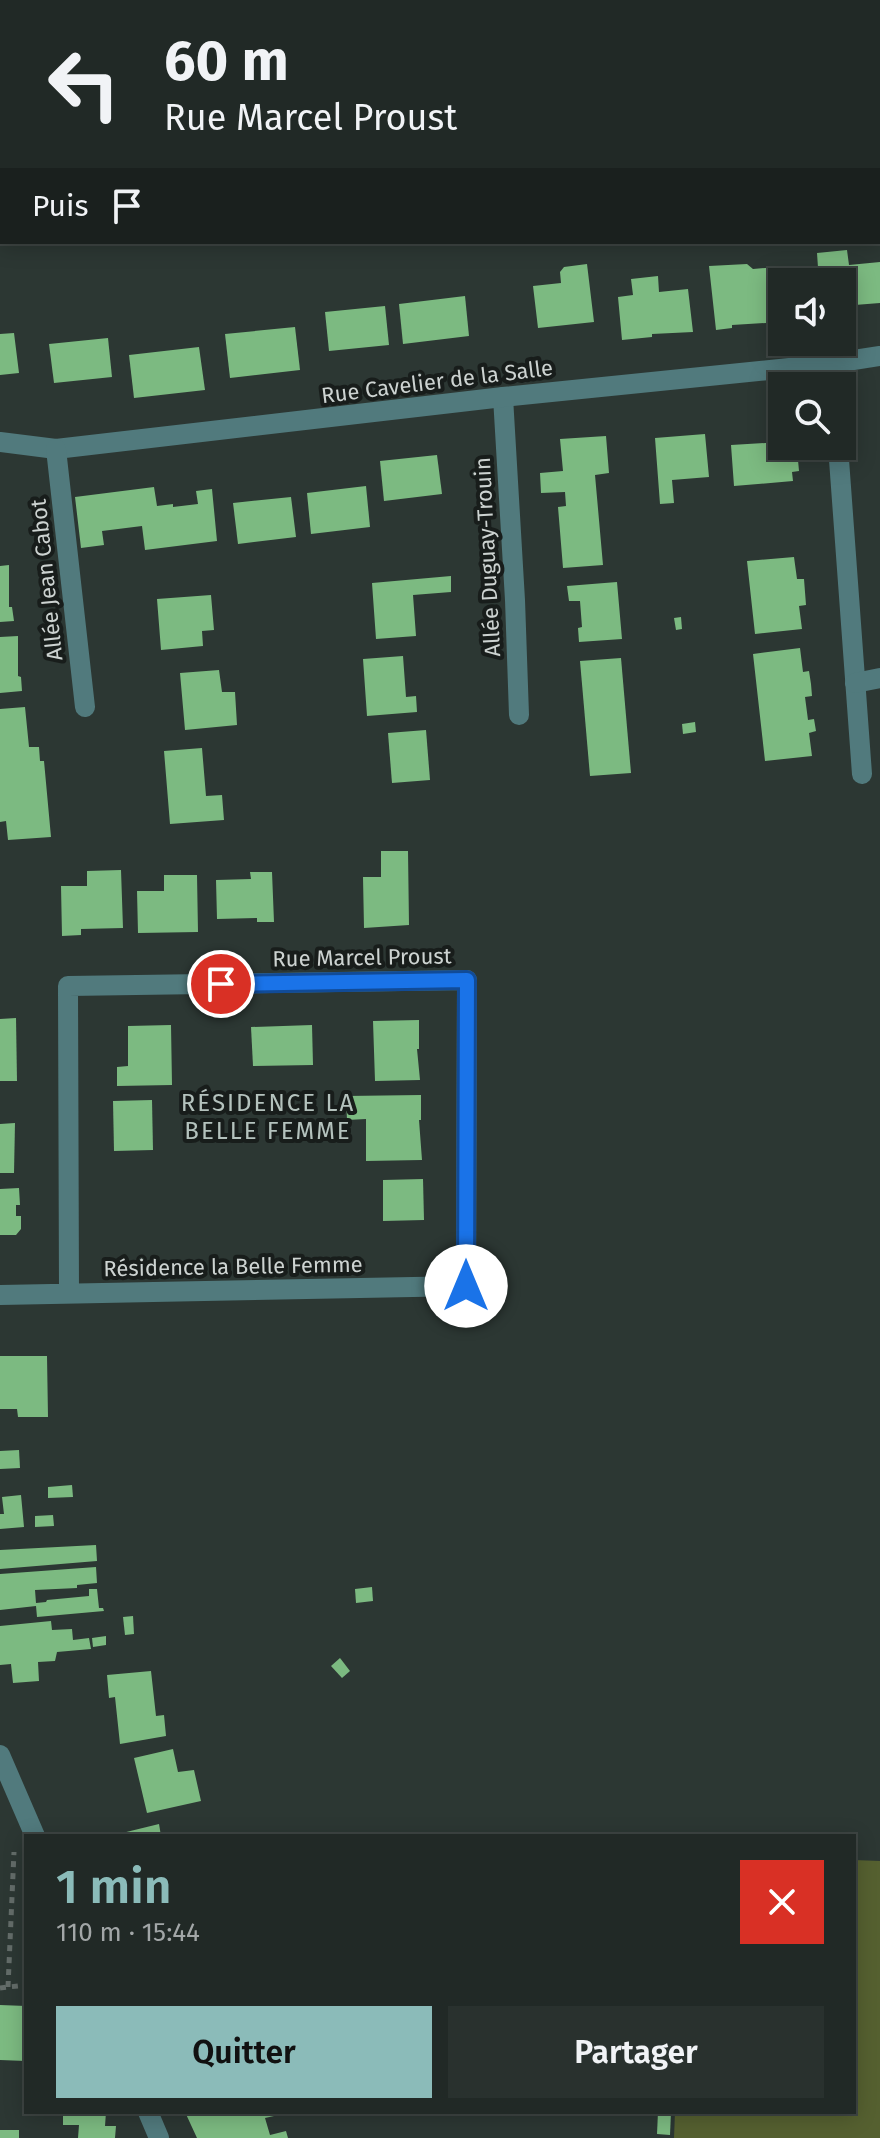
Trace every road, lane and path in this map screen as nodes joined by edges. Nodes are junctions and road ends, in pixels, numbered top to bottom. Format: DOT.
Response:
graph roads {
  1 [pos="880,356"];
  2 [pos="828,364"];
  3 [pos="829,372"];
  4 [pos="503,397"];
  5 [pos="0,442"];
  6 [pos="56,449"];
  7 [pos="839,460"];
  8 [pos="880,678"];
  9 [pos="855,683"];
  10 [pos="85,707"];
  11 [pos="519,715"];
  12 [pos="862,774"];
  13 [pos="466,1286"];
  14 [pos="69,1293"];
  15 [pos="0,1295"];
  16 [pos="0,1755"];
  17 [pos="34,1834"];
  18 [pos="14,1846"];
  19 [pos="24,1985"];
  20 [pos="8,1987"];
  21 [pos="0,1988"];
  22 [pos="149,2114"];
  23 [pos="159,2138"];
  1 -- 2 [label="street, Rue Cavelier de la Salle"];
  2 -- 3 [label="street"];
  2 -- 4 [label="street, Rue Cavelier de la Salle"];
  4 -- 6 [label="street, Rue Cavelier de la Salle"];
  4 -- 11 [label="street, Allée Duguay-Trouin"];
  5 -- 6 [label="street, Rue Cavelier de la Salle"];
  6 -- 10 [label="street, Allée Jean Cabot"];
  7 -- 9 [label="street"];
  8 -- 9 [label="street"];
  9 -- 12 [label="street"];
  13 -- 14 [label="street, Résidence la Belle Femme"];
  13 -- 14 [label="street, Rue Marcel Proust"];
  14 -- 15 [label="street, Résidence la Belle Femme"];
  16 -- 17 [label="street"];
  18 -- 20 [label="path"];
  19 -- 20 [label="path"];
  20 -- 21 [label="path"];
  22 -- 23 [label="street"];
}
